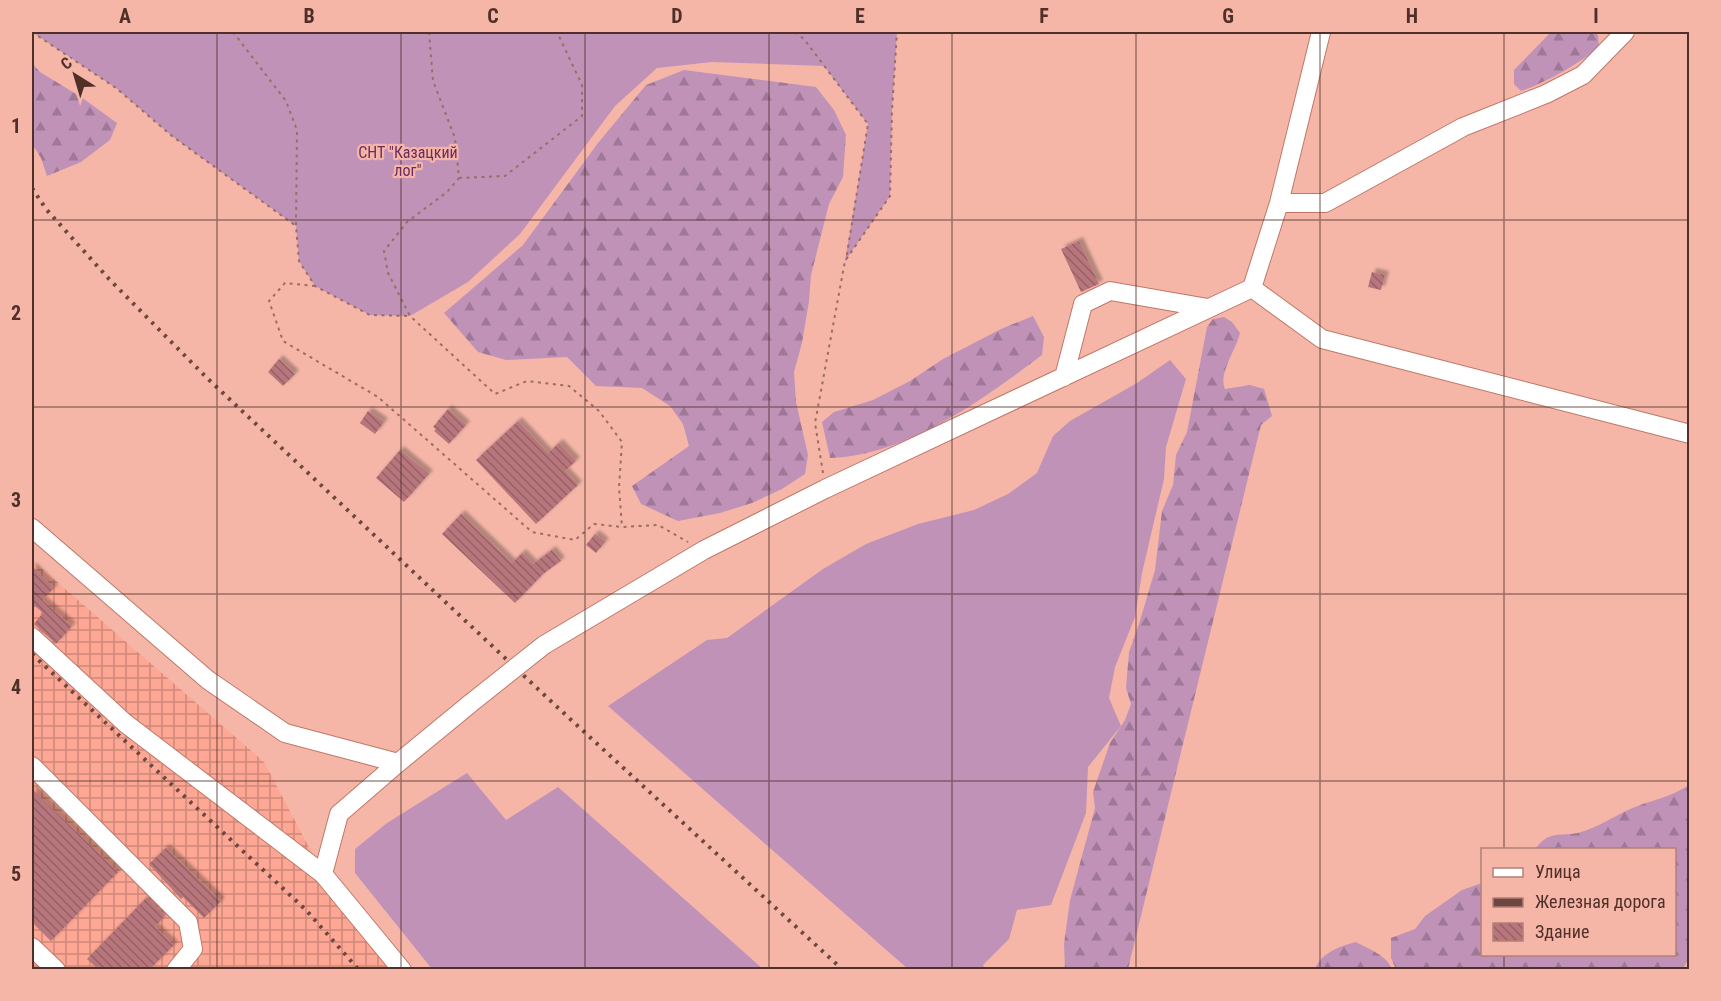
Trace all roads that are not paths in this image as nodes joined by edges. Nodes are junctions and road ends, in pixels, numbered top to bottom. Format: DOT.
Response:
graph roads {
  1 [pos="1321,32"];
  2 [pos="1625,32"];
  3 [pos="1279,203"];
  4 [pos="1252,288"];
  5 [pos="1208,308"];
  6 [pos="1064,377"];
  7 [pos="1689,434"];
  8 [pos="32,528"];
  9 [pos="32,637"];
  10 [pos="398,762"];
  11 [pos="32,766"];
  12 [pos="323,874"];
  13 [pos="32,946"];
  14 [pos="56,969"];
  15 [pos="176,969"];
  16 [pos="402,969"];
  1 -- 3 [label="street"];
  2 -- 3 [label="street"];
  3 -- 4 [label="street"];
  4 -- 5 [label="street"];
  4 -- 7 [label="street"];
  5 -- 6 [label="street"];
  5 -- 6 [label="street"];
  6 -- 10 [label="street, bridge"];
  8 -- 10 [label="street"];
  9 -- 12 [label="street"];
  10 -- 12 [label="street"];
  11 -- 15 [label="street"];
  12 -- 16 [label="street"];
  13 -- 14 [label="street"];
}
